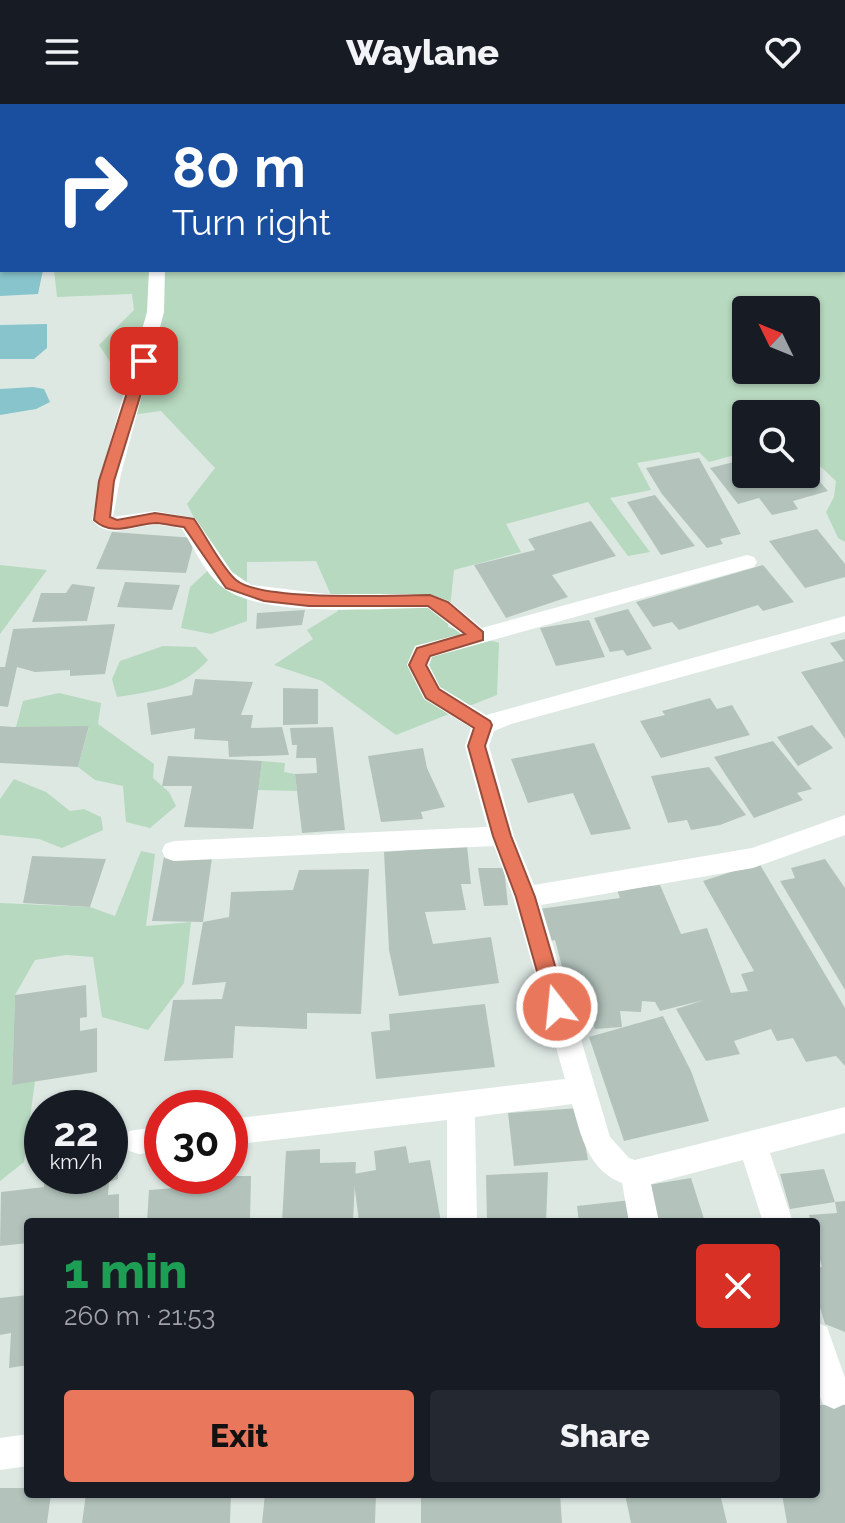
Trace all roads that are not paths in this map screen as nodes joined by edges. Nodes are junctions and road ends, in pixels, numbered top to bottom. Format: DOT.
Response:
graph roads {
  1 [pos="157,272"];
  2 [pos="747,562"];
  3 [pos="845,624"];
  4 [pos="478,636"];
  5 [pos="484,725"];
  6 [pos="845,825"];
  7 [pos="502,836"];
  8 [pos="174,851"];
  9 [pos="526,897"];
  10 [pos="581,1090"];
  11 [pos="461,1106"];
  12 [pos="845,1120"];
  13 [pos="248,1130"];
  14 [pos="753,1145"];
  15 [pos="635,1174"];
  16 [pos="462,1218"];
  17 [pos="643,1218"];
  18 [pos="777,1218"];
  19 [pos="820,1350"];
  20 [pos="834,1393"];
  21 [pos="24,1451"];
  22 [pos="0,1454"];
  1 -- 4 [label="street"];
  2 -- 4 [label="street"];
  3 -- 5 [label="street"];
  4 -- 5 [label="street"];
  5 -- 7 [label="street"];
  6 -- 9 [label="street"];
  7 -- 8 [label="street"];
  7 -- 9 [label="street"];
  9 -- 10 [label="street"];
  10 -- 11 [label="street"];
  10 -- 15 [label="street"];
  11 -- 13 [label="street"];
  11 -- 16 [label="street"];
  12 -- 14 [label="street"];
  14 -- 15 [label="street"];
  14 -- 18 [label="street"];
  15 -- 17 [label="street"];
  19 -- 20 [label="street"];
  21 -- 22 [label="street"];
}
